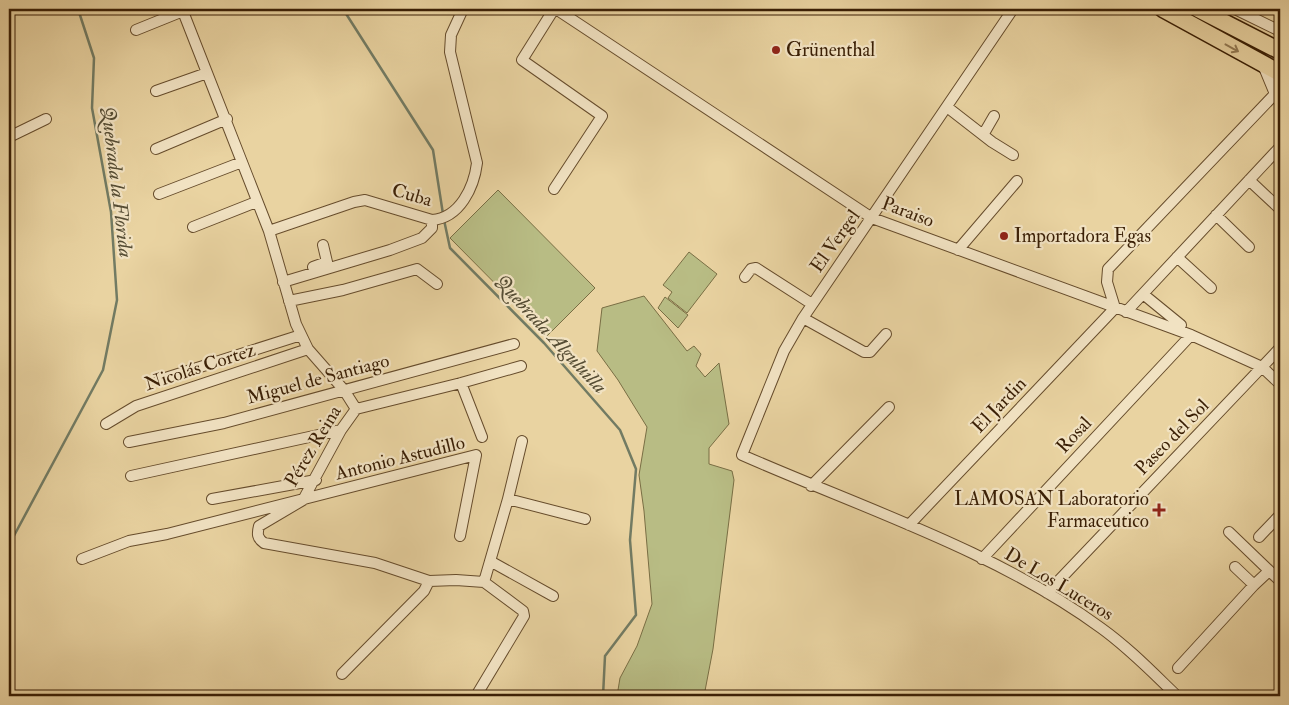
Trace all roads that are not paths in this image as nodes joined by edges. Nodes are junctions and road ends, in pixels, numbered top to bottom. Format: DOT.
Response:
graph roads {
  1 [pos="463,9"];
  2 [pos="555,9"];
  3 [pos="1014,9"];
  4 [pos="1162,9"];
  5 [pos="1198,9"];
  6 [pos="1235,9"];
  7 [pos="182,10"];
  8 [pos="136,30"];
  9 [pos="1280,32"];
  10 [pos="1280,51"];
  11 [pos="1263,65"];
  12 [pos="206,73"];
  13 [pos="1280,73"];
  14 [pos="156,91"];
  15 [pos="1277,94"];
  16 [pos="947,107"];
  17 [pos="994,116"];
  18 [pos="46,119"];
  19 [pos="227,119"];
  20 [pos="983,135"];
  21 [pos="9,137"];
  22 [pos="1280,147"];
  23 [pos="156,149"];
  24 [pos="1013,155"];
  25 [pos="242,162"];
  26 [pos="1249,180"];
  27 [pos="1016,181"];
  28 [pos="554,189"];
  29 [pos="159,194"];
  30 [pos="256,202"];
  31 [pos="1280,209"];
  32 [pos="1216,216"];
  33 [pos="872,218"];
  34 [pos="432,220"];
  35 [pos="193,227"];
  36 [pos="269,231"];
  37 [pos="323,245"];
  38 [pos="1249,247"];
  39 [pos="958,250"];
  40 [pos="1177,257"];
  41 [pos="745,277"];
  42 [pos="282,280"];
  43 [pos="437,284"];
  44 [pos="1211,288"];
  45 [pos="1143,294"];
  46 [pos="289,301"];
  47 [pos="812,304"];
  48 [pos="1116,308"];
  49 [pos="1126,312"];
  50 [pos="803,318"];
  51 [pos="1181,325"];
  52 [pos="886,334"];
  53 [pos="302,335"];
  54 [pos="1191,335"];
  55 [pos="514,344"];
  56 [pos="1280,348"];
  57 [pos="308,349"];
  58 [pos="521,366"];
  59 [pos="1262,367"];
  60 [pos="159,380"];
  61 [pos="461,384"];
  62 [pos="1280,384"];
  63 [pos="344,390"];
  64 [pos="889,407"];
  65 [pos="356,409"];
  66 [pos="106,424"];
  67 [pos="341,430"];
  68 [pos="482,437"];
  69 [pos="522,441"];
  70 [pos="129,442"];
  71 [pos="742,455"];
  72 [pos="132,476"];
  73 [pos="316,480"];
  74 [pos="811,486"];
  75 [pos="212,499"];
  76 [pos="303,500"];
  77 [pos="508,500"];
  78 [pos="1280,515"];
  79 [pos="585,519"];
  80 [pos="909,525"];
  81 [pos="1229,532"];
  82 [pos="460,536"];
  83 [pos="1259,537"];
  84 [pos="82,559"];
  85 [pos="982,559"];
  86 [pos="490,561"];
  87 [pos="1235,567"];
  88 [pos="1269,570"];
  89 [pos="429,581"];
  90 [pos="1280,581"];
  91 [pos="484,582"];
  92 [pos="1254,585"];
  93 [pos="1047,593"];
  94 [pos="553,596"];
  95 [pos="1178,668"];
  96 [pos="342,674"];
  97 [pos="476,696"];
  98 [pos="1178,696"];
  1 -- 34 [label="street, Cuba"];
  2 -- 28 [label="street"];
  2 -- 33 [label="street, Paraiso"];
  3 -- 16 [label="street, El Vergel"];
  4 -- 11 [label="main road, one-way"];
  5 -- 10 [label="main road"];
  6 -- 9 [label="street"];
  7 -- 8 [label="street"];
  7 -- 12 [label="street, Pérez Reina"];
  11 -- 13 [label="main road"];
  11 -- 15 [label="street"];
  12 -- 14 [label="street"];
  12 -- 19 [label="street, Pérez Reina"];
  15 -- 48 [label="street"];
  16 -- 20 [label="street"];
  16 -- 33 [label="street, El Vergel"];
  17 -- 20 [label="street"];
  18 -- 21 [label="street"];
  19 -- 23 [label="street"];
  19 -- 25 [label="street, Pérez Reina"];
  20 -- 24 [label="street"];
  22 -- 26 [label="street"];
  25 -- 29 [label="street"];
  25 -- 30 [label="street, Pérez Reina"];
  26 -- 31 [label="street"];
  26 -- 32 [label="street"];
  27 -- 39 [label="street"];
  30 -- 35 [label="street"];
  30 -- 36 [label="street, Pérez Reina"];
  32 -- 38 [label="street"];
  32 -- 40 [label="street"];
  33 -- 39 [label="street, Paraiso"];
  33 -- 47 [label="street, El Vergel"];
  34 -- 36 [label="street, Cuba"];
  34 -- 42 [label="street"];
  36 -- 42 [label="street, Pérez Reina"];
  37 -- 42 [label="street"];
  39 -- 48 [label="street, Paraiso"];
  40 -- 44 [label="street"];
  40 -- 45 [label="street"];
  41 -- 47 [label="street"];
  42 -- 46 [label="street, Pérez Reina"];
  43 -- 46 [label="street"];
  45 -- 49 [label="street"];
  45 -- 51 [label="street"];
  46 -- 53 [label="street, Pérez Reina"];
  47 -- 50 [label="street, El Vergel"];
  48 -- 49 [label="street, Paraiso"];
  48 -- 80 [label="street, El Jardin"];
  49 -- 54 [label="street, Paraiso"];
  50 -- 52 [label="street"];
  50 -- 71 [label="street, El Vergel"];
  53 -- 57 [label="street, Pérez Reina"];
  53 -- 60 [label="street"];
  54 -- 59 [label="street, Paraiso"];
  54 -- 85 [label="street, Rosal"];
  55 -- 63 [label="street, Miguel de Santiago"];
  56 -- 59 [label="street, Paseo del Sol"];
  57 -- 63 [label="street, Pérez Reina"];
  57 -- 66 [label="street, Nicolás Cortez"];
  58 -- 61 [label="street"];
  59 -- 62 [label="street, Paraiso"];
  59 -- 93 [label="street, Paseo del Sol"];
  61 -- 65 [label="street"];
  61 -- 68 [label="street"];
  63 -- 65 [label="street, Pérez Reina"];
  63 -- 70 [label="street, Miguel de Santiago"];
  64 -- 74 [label="street"];
  65 -- 67 [label="street, Pérez Reina"];
  67 -- 72 [label="street"];
  67 -- 73 [label="street, Pérez Reina"];
  69 -- 77 [label="street"];
  71 -- 74 [label="street, De Los Luceros"];
  73 -- 75 [label="street"];
  73 -- 76 [label="street, Pérez Reina"];
  74 -- 80 [label="street, De Los Luceros"];
  76 -- 82 [label="street, Antonio Astudillo"];
  76 -- 84 [label="street, Antonio Astudillo"];
  76 -- 89 [label="street, Pérez Reina"];
  77 -- 79 [label="street"];
  77 -- 86 [label="street"];
  78 -- 83 [label="street"];
  80 -- 85 [label="street, De Los Luceros"];
  81 -- 88 [label="street"];
  85 -- 93 [label="street, De Los Luceros"];
  86 -- 91 [label="street"];
  86 -- 94 [label="street"];
  87 -- 92 [label="street"];
  88 -- 90 [label="street"];
  88 -- 92 [label="street"];
  89 -- 91 [label="street, Pérez Reina"];
  89 -- 96 [label="street"];
  91 -- 97 [label="street"];
  92 -- 95 [label="street"];
  93 -- 98 [label="street, De Los Luceros"];
}
